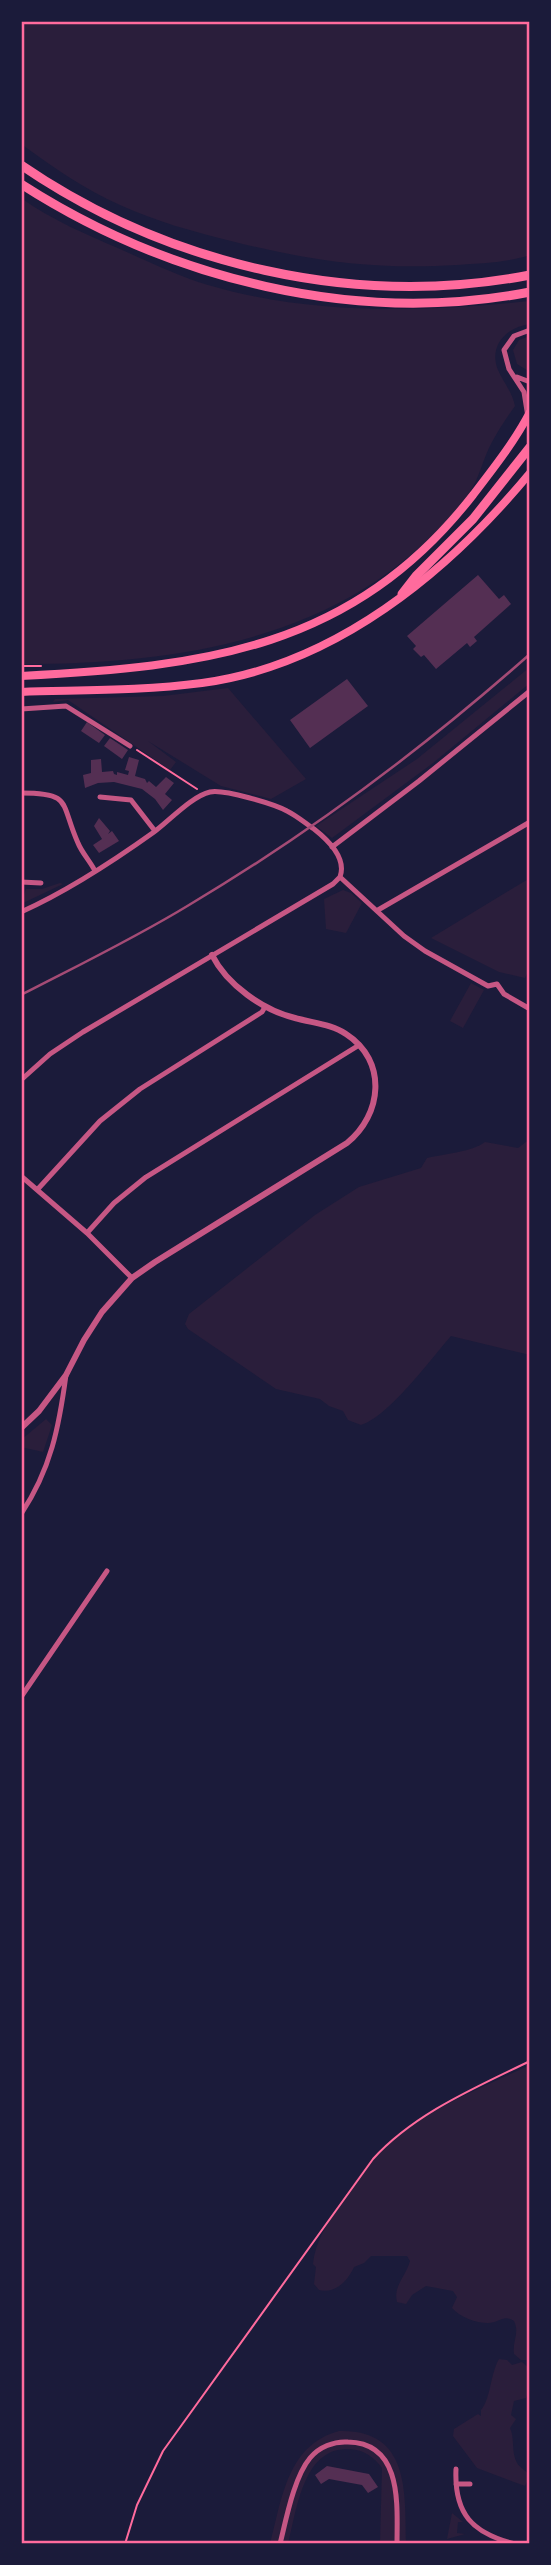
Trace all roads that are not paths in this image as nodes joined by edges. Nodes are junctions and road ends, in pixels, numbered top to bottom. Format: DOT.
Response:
graph roads {
  1 [pos="21,165"];
  2 [pos="21,184"];
  3 [pos="530,275"];
  4 [pos="530,292"];
  5 [pos="530,330"];
  6 [pos="514,376"];
  7 [pos="530,382"];
  8 [pos="529,414"];
  9 [pos="530,447"];
  10 [pos="530,473"];
  11 [pos="402,594"];
  12 [pos="21,676"];
  13 [pos="530,691"];
  14 [pos="21,692"];
  15 [pos="21,709"];
  16 [pos="117,725"];
  17 [pos="112,733"];
  18 [pos="130,746"];
  19 [pos="21,793"];
  20 [pos="100,797"];
  21 [pos="530,822"];
  22 [pos="155,831"];
  23 [pos="332,847"];
  24 [pos="95,871"];
  25 [pos="341,877"];
  26 [pos="21,881"];
  27 [pos="41,883"];
  28 [pos="378,911"];
  29 [pos="21,912"];
  30 [pos="212,955"];
  31 [pos="265,1007"];
  32 [pos="530,1009"];
  33 [pos="359,1045"];
  34 [pos="21,1080"];
  35 [pos="21,1176"];
  36 [pos="37,1190"];
  37 [pos="88,1233"];
  38 [pos="132,1278"];
  39 [pos="66,1375"];
  40 [pos="21,1428"];
  41 [pos="21,1514"];
  42 [pos="107,1571"];
  43 [pos="21,1697"];
  44 [pos="456,2469"];
  45 [pos="456,2484"];
  46 [pos="470,2484"];
  47 [pos="281,2544"];
  48 [pos="397,2544"];
  49 [pos="515,2544"];
  1 -- 3 [label="highway"];
  2 -- 4 [label="highway"];
  5 -- 6 [label="street"];
  6 -- 7 [label="street"];
  6 -- 8 [label="street"];
  8 -- 12 [label="main road"];
  9 -- 11 [label="highway"];
  10 -- 11 [label="main road"];
  11 -- 14 [label="main road"];
  13 -- 23 [label="street"];
  15 -- 17 [label="street"];
  16 -- 17 [label="street"];
  17 -- 18 [label="street"];
  19 -- 24 [label="street"];
  20 -- 22 [label="street"];
  21 -- 28 [label="street"];
  22 -- 23 [label="street"];
  22 -- 24 [label="street"];
  23 -- 25 [label="street"];
  24 -- 29 [label="street"];
  25 -- 28 [label="street"];
  25 -- 30 [label="street"];
  26 -- 27 [label="street"];
  28 -- 32 [label="street"];
  30 -- 31 [label="street"];
  30 -- 34 [label="street"];
  31 -- 33 [label="street"];
  31 -- 36 [label="street"];
  33 -- 37 [label="street"];
  33 -- 38 [label="street"];
  35 -- 36 [label="street"];
  36 -- 37 [label="street"];
  37 -- 38 [label="street"];
  38 -- 39 [label="street"];
  39 -- 40 [label="street"];
  39 -- 41 [label="street"];
  42 -- 43 [label="street"];
  44 -- 45 [label="street"];
  45 -- 46 [label="street"];
  45 -- 49 [label="street"];
  47 -- 48 [label="street"];
}
